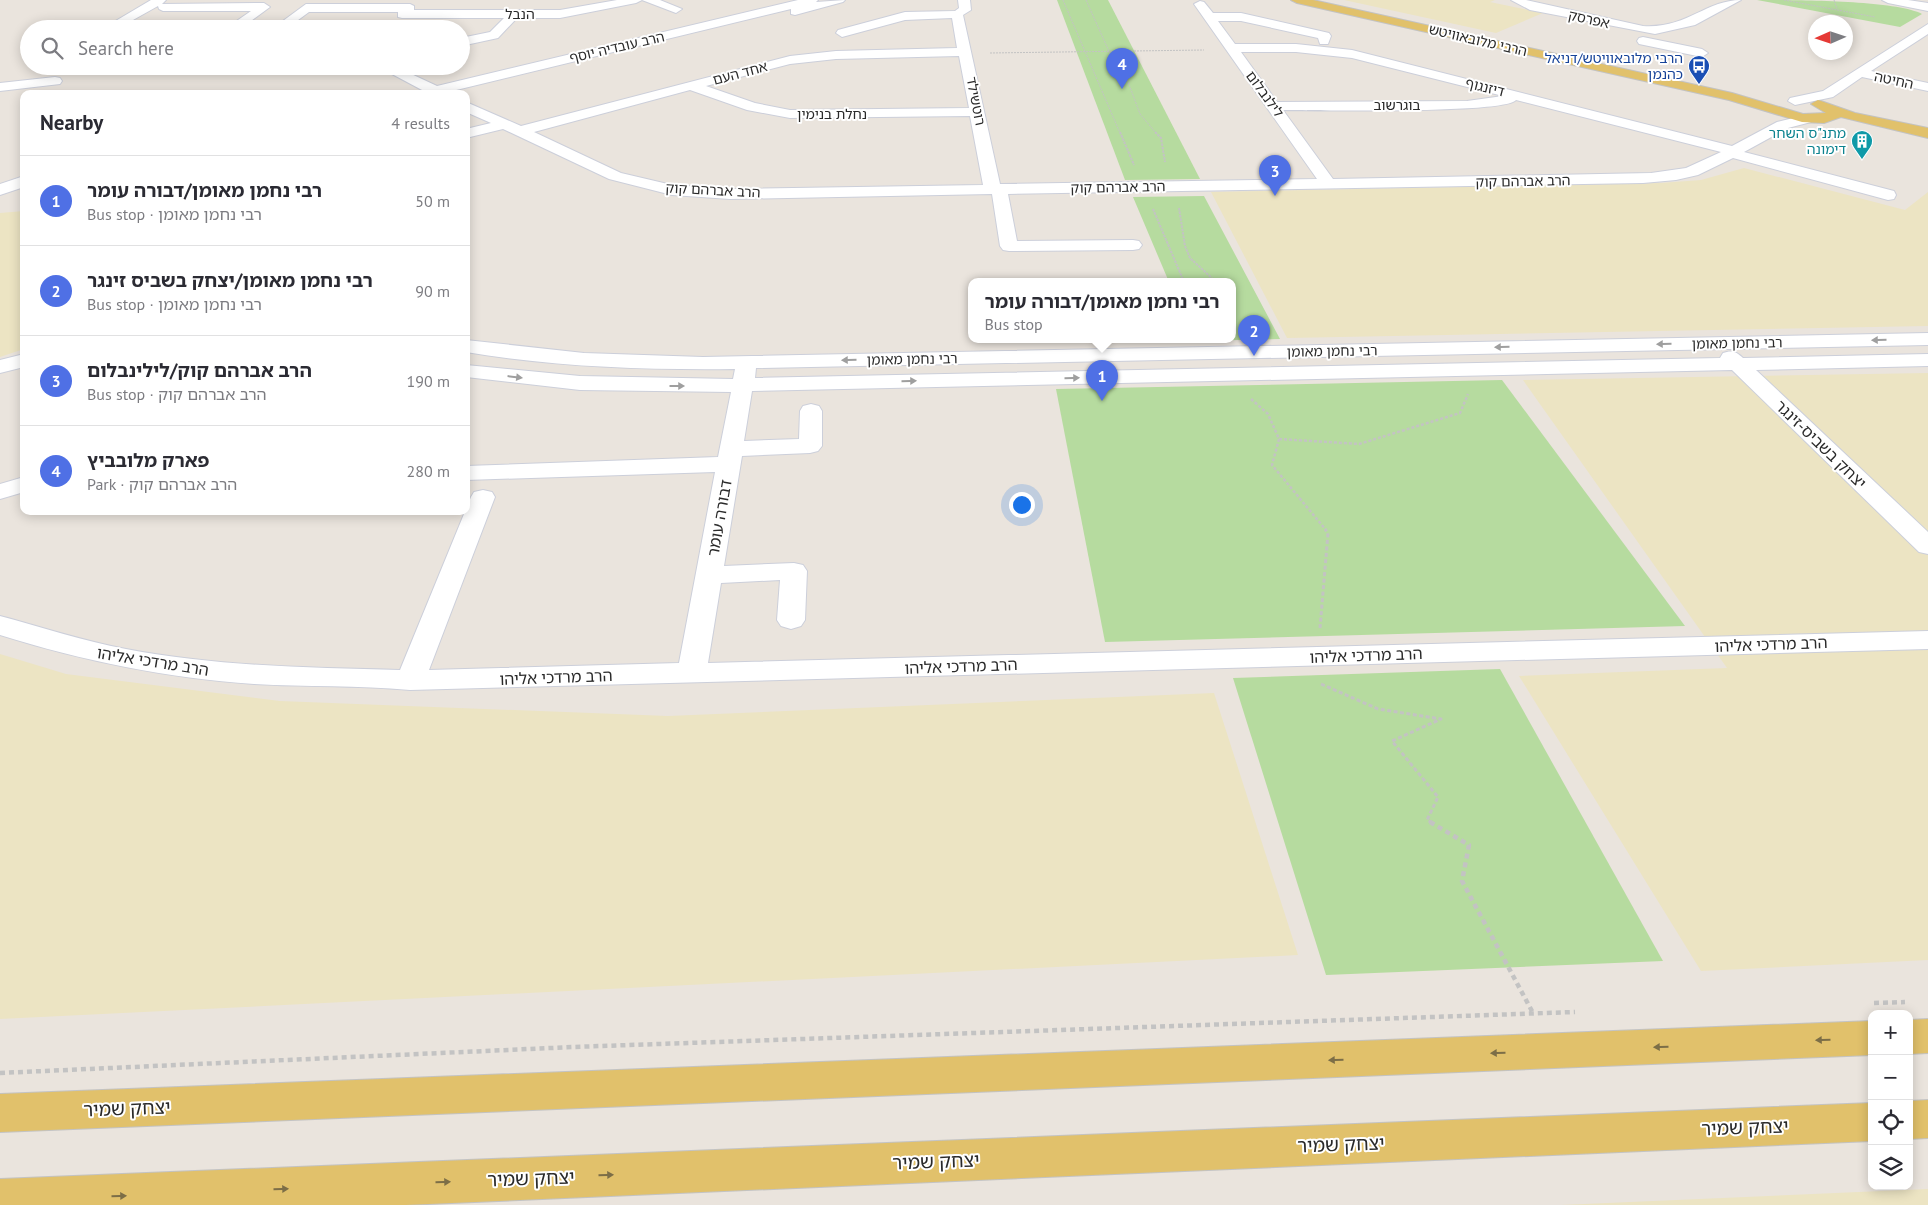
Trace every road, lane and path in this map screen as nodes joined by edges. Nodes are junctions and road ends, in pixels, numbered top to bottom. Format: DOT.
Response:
graph roads {
  1 [pos="176,0"];
  2 [pos="420,0"];
  3 [pos="538,0"];
  4 [pos="636,0"];
  5 [pos="648,0"];
  6 [pos="812,0"];
  7 [pos="839,0"];
  8 [pos="964,0"];
  9 [pos="1063,0"];
  10 [pos="1086,0"];
  11 [pos="1297,0"];
  12 [pos="1324,0"];
  13 [pos="1735,0"];
  14 [pos="1784,0"];
  15 [pos="1834,0"];
  16 [pos="1888,0"];
  17 [pos="1518,1"];
  18 [pos="162,4"];
  19 [pos="1200,4"];
  20 [pos="1928,7"];
  21 [pos="676,9"];
  22 [pos="1837,10"];
  23 [pos="406,11"];
  24 [pos="519,14"];
  25 [pos="957,14"];
  26 [pos="1210,17"];
  27 [pos="127,20"];
  28 [pos="139,20"];
  29 [pos="244,20"];
  30 [pos="290,20"];
  31 [pos="395,20"];
  32 [pos="1927,28"];
  33 [pos="1661,32"];
  34 [pos="842,33"];
  35 [pos="1616,35"];
  36 [pos="470,40"];
  37 [pos="1650,42"];
  38 [pos="1232,49"];
  39 [pos="1323,50"];
  40 [pos="1085,52"];
  41 [pos="1110,52"];
  42 [pos="967,53"];
  43 [pos="1702,53"];
  44 [pos="808,58"];
  45 [pos="1860,73"];
  46 [pos="41,75"];
  47 [pos="400,75"];
  48 [pos="679,76"];
  49 [pos="56,82"];
  50 [pos="695,85"];
  51 [pos="0,87"];
  52 [pos="1928,87"];
  53 [pos="31,88"];
  54 [pos="427,90"];
  55 [pos="445,90"];
  56 [pos="470,90"];
  57 [pos="632,94"];
  58 [pos="1519,96"];
  59 [pos="1793,100"];
  60 [pos="1274,106"];
  61 [pos="470,108"];
  62 [pos="1823,110"];
  63 [pos="538,112"];
  64 [pos="978,112"];
  65 [pos="1777,116"];
  66 [pos="513,128"];
  67 [pos="470,133"];
  68 [pos="1928,133"];
  69 [pos="1928,141"];
  70 [pos="1733,152"];
  71 [pos="20,183"];
  72 [pos="1330,184"];
  73 [pos="1171,186"];
  74 [pos="1144,187"];
  75 [pos="996,189"];
  76 [pos="0,190"];
  77 [pos="1888,195"];
  78 [pos="20,200"];
  79 [pos="0,203"];
  80 [pos="1133,245"];
  81 [pos="1182,278"];
  82 [pos="1212,278"];
  83 [pos="1928,339"];
  84 [pos="1715,343"];
  85 [pos="470,347"];
  86 [pos="1928,360"];
  87 [pos="20,361"];
  88 [pos="1737,364"];
  89 [pos="0,367"];
  90 [pos="1477,370"];
  91 [pos="470,371"];
  92 [pos="745,374"];
  93 [pos="1243,375"];
  94 [pos="811,410"];
  95 [pos="1279,439"];
  96 [pos="730,456"];
  97 [pos="470,473"];
  98 [pos="20,485"];
  99 [pos="0,492"];
  100 [pos="483,497"];
  101 [pos="1928,546"];
  102 [pos="709,574"];
  103 [pos="791,620"];
  104 [pos="0,625"];
  105 [pos="1928,640"];
  106 [pos="1317,656"];
  107 [pos="692,673"];
  108 [pos="410,680"];
  109 [pos="1582,1012"];
  110 [pos="1533,1013"];
  111 [pos="1868,1021"];
  112 [pos="1913,1023"];
  113 [pos="1928,1036"];
  114 [pos="1554,1051"];
  115 [pos="0,1073"];
  116 [pos="0,1113"];
  117 [pos="1928,1119"];
  118 [pos="1913,1120"];
  119 [pos="1868,1122"];
  120 [pos="0,1201"];
  1 -- 18 [label="street"];
  2 -- 23 [label="street"];
  3 -- 24 [label="street"];
  4 -- 24 [label="street, הנבל"];
  5 -- 21 [label="street"];
  6 -- 55 [label="street, הרב עובדיה יוסף"];
  7 -- 56 [label="street, הרב עובדיה יוסף"];
  8 -- 25 [label="street"];
  9 -- 40 [label="path"];
  10 -- 41 [label="path"];
  11 -- 65 [label="main road, הרבי מלובאוויטש"];
  12 -- 59 [label="main road, הרבי מלובאוויטש"];
  13 -- 33 [label="street"];
  14 -- 22 [label="path"];
  15 -- 22 [label="path"];
  16 -- 20 [label="street"];
  17 -- 33 [label="street, אפרסק"];
  18 -- 27 [label="street"];
  18 -- 28 [label="street"];
  18 -- 29 [label="street"];
  19 -- 26 [label="street, לילנבלום"];
  22 -- 32 [label="path"];
  23 -- 24 [label="street, הנבל"];
  23 -- 30 [label="street, הנבל"];
  23 -- 31 [label="street"];
  24 -- 36 [label="street"];
  25 -- 34 [label="street"];
  25 -- 42 [label="street, רוטשילד"];
  26 -- 38 [label="street, לילנבלום"];
  26 -- 39 [label="street"];
  32 -- 45 [label="street, הרב אברהם קוק"];
  33 -- 37 [label="street"];
  35 -- 37 [label="street"];
  37 -- 43 [label="street"];
  38 -- 39 [label="street, דיזנגוף"];
  38 -- 41 [label="path"];
  38 -- 60 [label="street, לילנבלום"];
  39 -- 58 [label="street, דיזנגוף"];
  40 -- 41 [label="path"];
  40 -- 42 [label="path"];
  40 -- 74 [label="path"];
  41 -- 73 [label="path"];
  42 -- 44 [label="street, אחד העם"];
  42 -- 64 [label="street, רוטשילד"];
  44 -- 48 [label="street"];
  44 -- 50 [label="street, אחד העם"];
  45 -- 52 [label="street, החיטה"];
  45 -- 62 [label="street, הרב אברהם קוק"];
  46 -- 53 [label="street"];
  47 -- 54 [label="street"];
  48 -- 50 [label="street, נחלת בנימין"];
  48 -- 57 [label="street"];
  49 -- 53 [label="street"];
  50 -- 57 [label="street, אחד העם"];
  50 -- 64 [label="street, נחלת בנימין"];
  51 -- 53 [label="street"];
  57 -- 63 [label="street"];
  57 -- 66 [label="street, אחד העם"];
  58 -- 60 [label="street, בוגרשוב"];
  58 -- 70 [label="street, דיזנגוף"];
  59 -- 62 [label="main road, הרבי מלובאוויטש"];
  59 -- 65 [label="main road"];
  60 -- 72 [label="street, לילנבלום"];
  61 -- 66 [label="street, הרב אברהם קוק"];
  62 -- 65 [label="street, הרב אברהם קוק"];
  62 -- 68 [label="main road"];
  62 -- 69 [label="main road"];
  64 -- 75 [label="street, רוטשילד"];
  65 -- 70 [label="street, הרב אברהם קוק"];
  66 -- 67 [label="street, אחד העם"];
  66 -- 75 [label="street, הרב אברהם קוק"];
  70 -- 72 [label="street, הרב אברהם קוק"];
  70 -- 77 [label="street, דיזנגוף"];
  71 -- 76 [label="street"];
  72 -- 73 [label="street, הרב אברהם קוק"];
  73 -- 74 [label="street, הרב אברהם קוק"];
  73 -- 82 [label="path"];
  74 -- 75 [label="street, הרב אברהם קוק"];
  74 -- 81 [label="path"];
  75 -- 80 [label="street, רוטשילד"];
  78 -- 79 [label="street"];
  83 -- 84 [label="street, רבי נחמן מאומן, one-way"];
  84 -- 88 [label="street, יצחק בשביס-זינגר"];
  84 -- 92 [label="street, רבי נחמן מאומן, one-way"];
  85 -- 92 [label="street, רבי נחמן מאומן"];
  86 -- 88 [label="street, רבי נחמן מאומן"];
  87 -- 89 [label="street"];
  88 -- 90 [label="street, רבי נחמן מאומן"];
  88 -- 101 [label="street, יצחק בשביס-זינגר"];
  90 -- 93 [label="street, רבי נחמן מאומן"];
  90 -- 95 [label="path"];
  91 -- 92 [label="street, רבי נחמן מאומן, one-way"];
  92 -- 93 [label="street, רבי נחמן מאומן, one-way"];
  92 -- 96 [label="street, דבורה עומר"];
  93 -- 95 [label="path"];
  94 -- 96 [label="street"];
  95 -- 106 [label="path"];
  96 -- 97 [label="street"];
  96 -- 102 [label="street, דבורה עומר"];
  98 -- 99 [label="street"];
  100 -- 108 [label="street"];
  102 -- 103 [label="street"];
  102 -- 107 [label="street, דבורה עומר"];
  104 -- 108 [label="street, הרב מרדכי אליהו"];
  105 -- 106 [label="street, הרב מרדכי אליהו"];
  106 -- 107 [label="street, הרב מרדכי אליהו"];
  106 -- 110 [label="path"];
  107 -- 108 [label="street, הרב מרדכי אליהו"];
  109 -- 110 [label="path"];
  110 -- 114 [label="path"];
  110 -- 115 [label="path"];
  111 -- 114 [label="main road, יצחק שמיר, one-way"];
  112 -- 113 [label="main road"];
  114 -- 116 [label="main road, יצחק שמיר, one-way"];
  117 -- 118 [label="main road"];
  120 -- 119 [label="main road, יצחק שמיר, one-way"];
}
